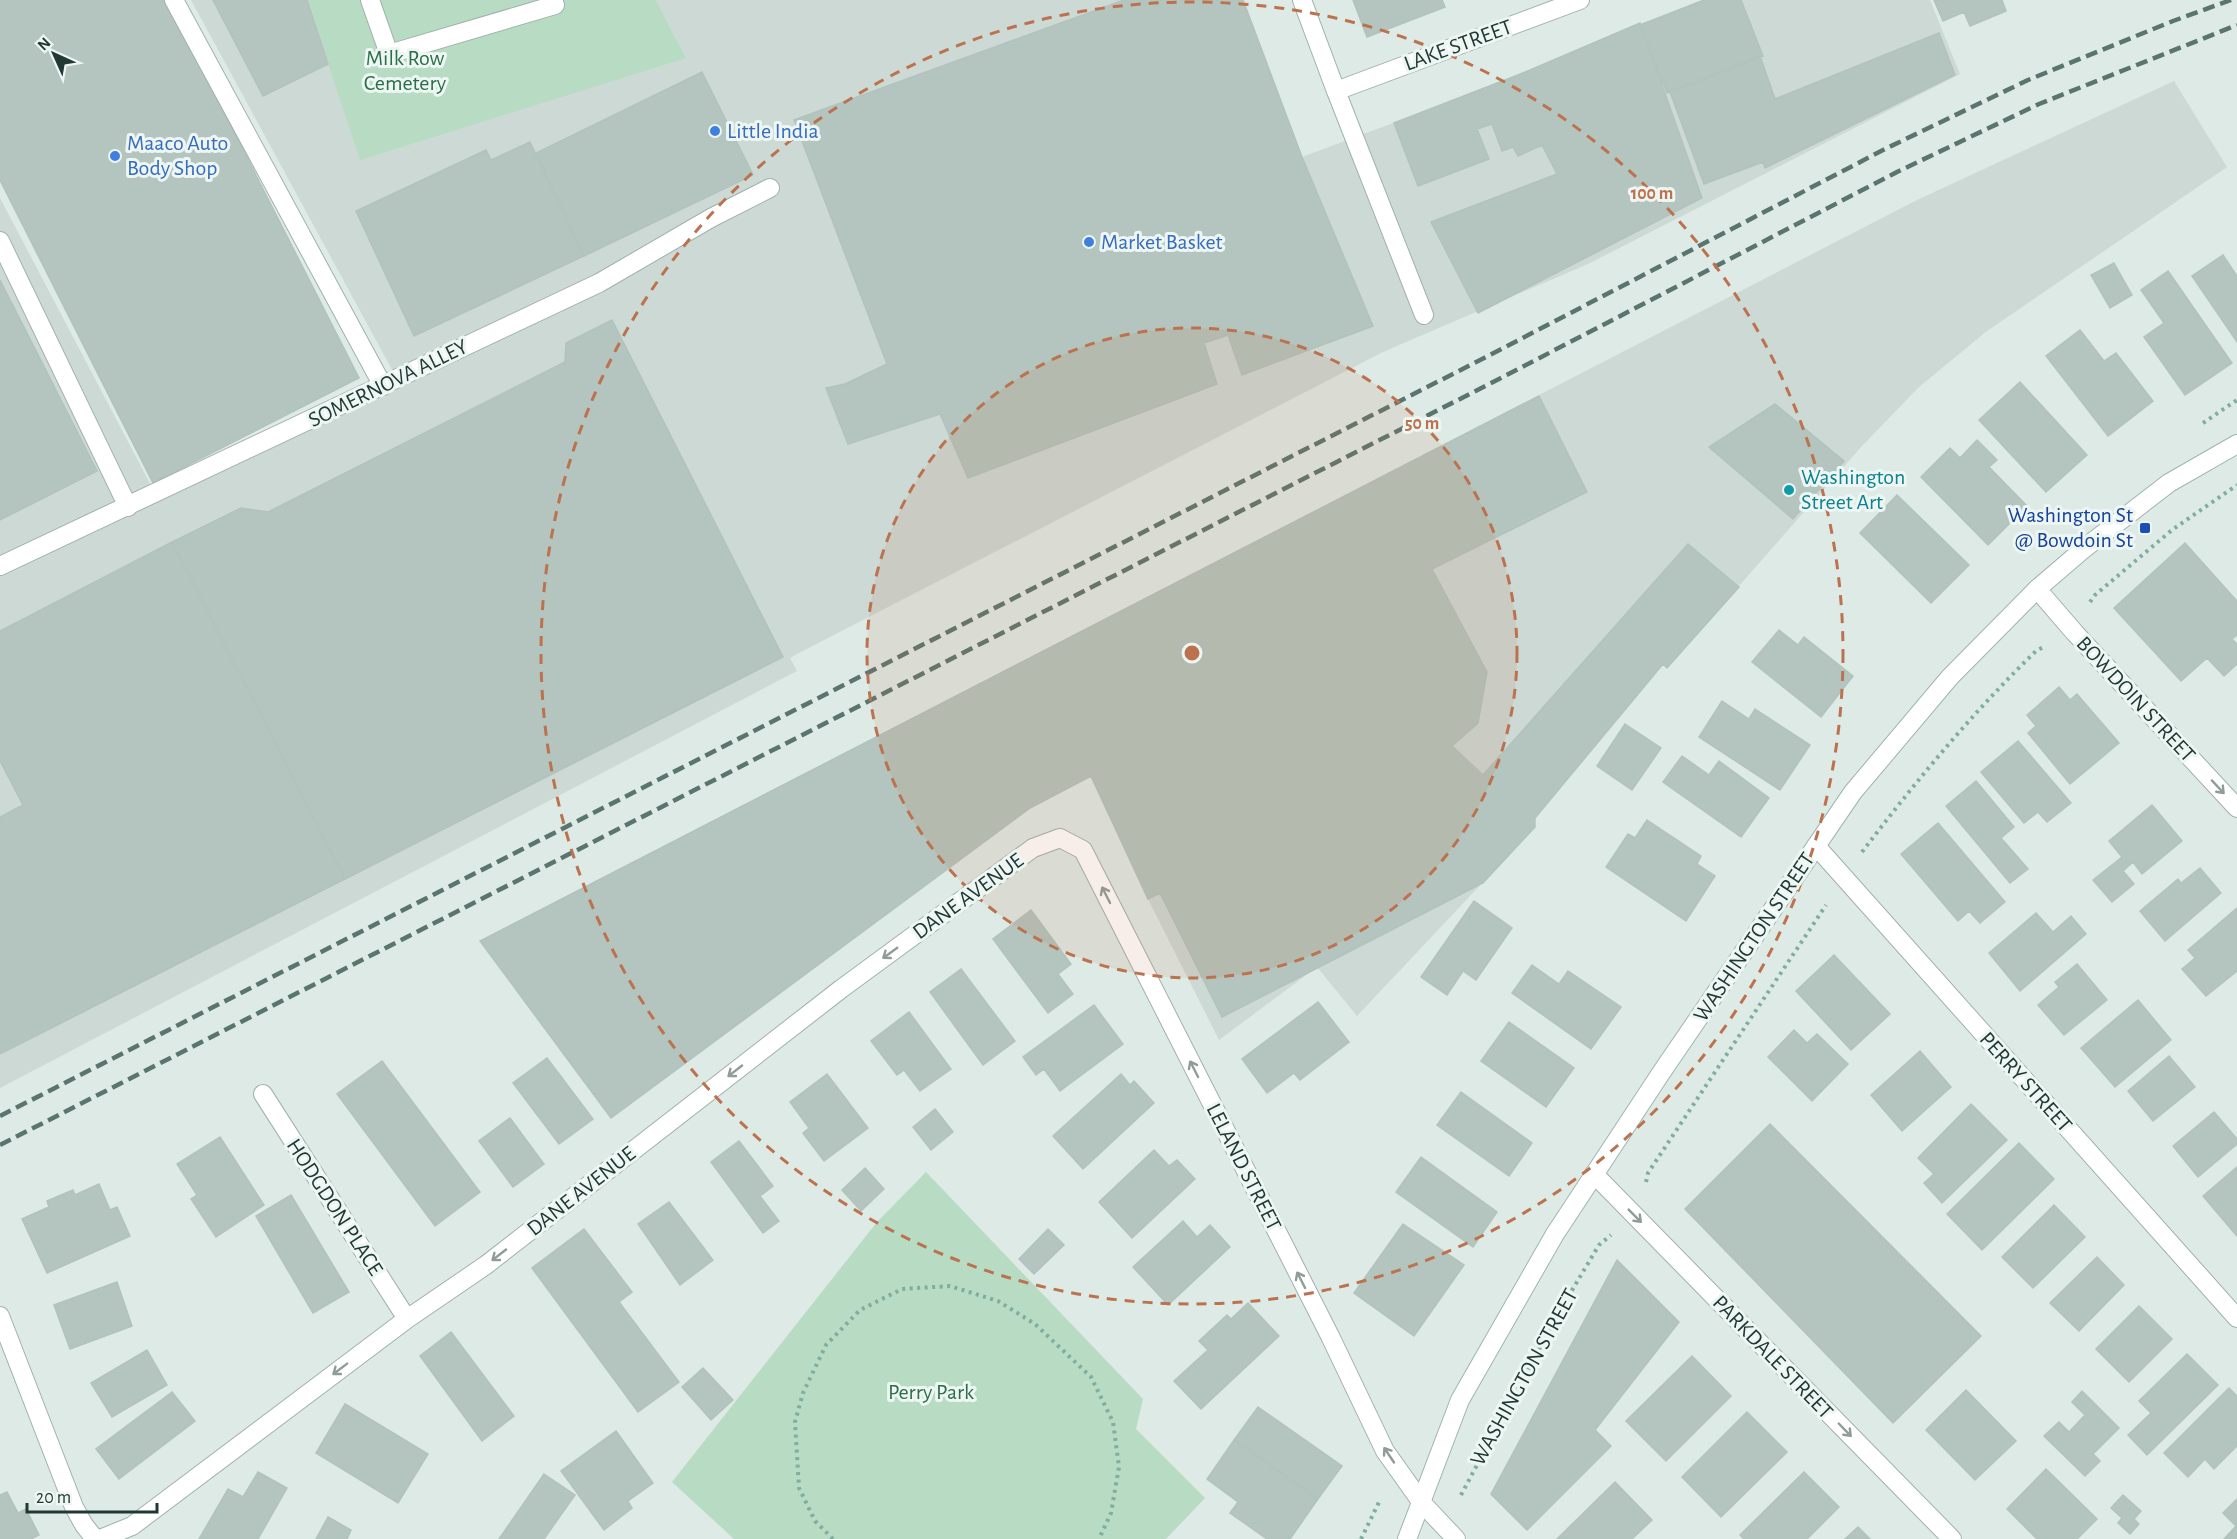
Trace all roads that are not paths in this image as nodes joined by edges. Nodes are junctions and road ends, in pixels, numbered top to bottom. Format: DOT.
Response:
graph roads {
  1 [pos="174,0"];
  2 [pos="370,0"];
  3 [pos="553,0"];
  4 [pos="1302,0"];
  5 [pos="1580,0"];
  6 [pos="1336,91"];
  7 [pos="770,188"];
  8 [pos="0,241"];
  9 [pos="1424,315"];
  10 [pos="383,386"];
  11 [pos="2237,444"];
  12 [pos="128,507"];
  13 [pos="0,566"];
  14 [pos="2037,589"];
  15 [pos="2237,808"];
  16 [pos="1060,838"];
  17 [pos="1816,846"];
  18 [pos="263,1094"];
  19 [pos="1594,1174"];
  20 [pos="0,1316"];
  21 [pos="2237,1318"];
  22 [pos="407,1319"];
  23 [pos="1422,1503"];
  24 [pos="1450,1533"];
  25 [pos="95,1539"];
  26 [pos="100,1539"];
  27 [pos="1407,1539"];
  28 [pos="1952,1539"];
  1 -- 10 [label="street"];
  2 -- 3 [label="street"];
  4 -- 6 [label="street"];
  5 -- 6 [label="street, LAKE STREET"];
  6 -- 9 [label="street"];
  7 -- 10 [label="street, SOMERNOVA ALLEY"];
  8 -- 12 [label="street"];
  10 -- 12 [label="street, SOMERNOVA ALLEY"];
  11 -- 14 [label="street, WASHINGTON STREET"];
  12 -- 13 [label="street, SOMERNOVA ALLEY"];
  14 -- 15 [label="street, BOWDOIN STREET, one-way"];
  14 -- 17 [label="street, WASHINGTON STREET"];
  16 -- 22 [label="street, DANE AVENUE, one-way"];
  23 -- 16 [label="street, LELAND STREET, one-way"];
  17 -- 19 [label="street, WASHINGTON STREET"];
  17 -- 21 [label="street, PERRY STREET"];
  18 -- 22 [label="street, HODGDON PLACE"];
  19 -- 23 [label="street, WASHINGTON STREET"];
  19 -- 28 [label="street, PARKDALE STREET, one-way"];
  20 -- 25 [label="street"];
  22 -- 26 [label="street, DANE AVENUE, one-way"];
  23 -- 24 [label="street, LELAND STREET"];
  23 -- 27 [label="street, WASHINGTON STREET"];
}
